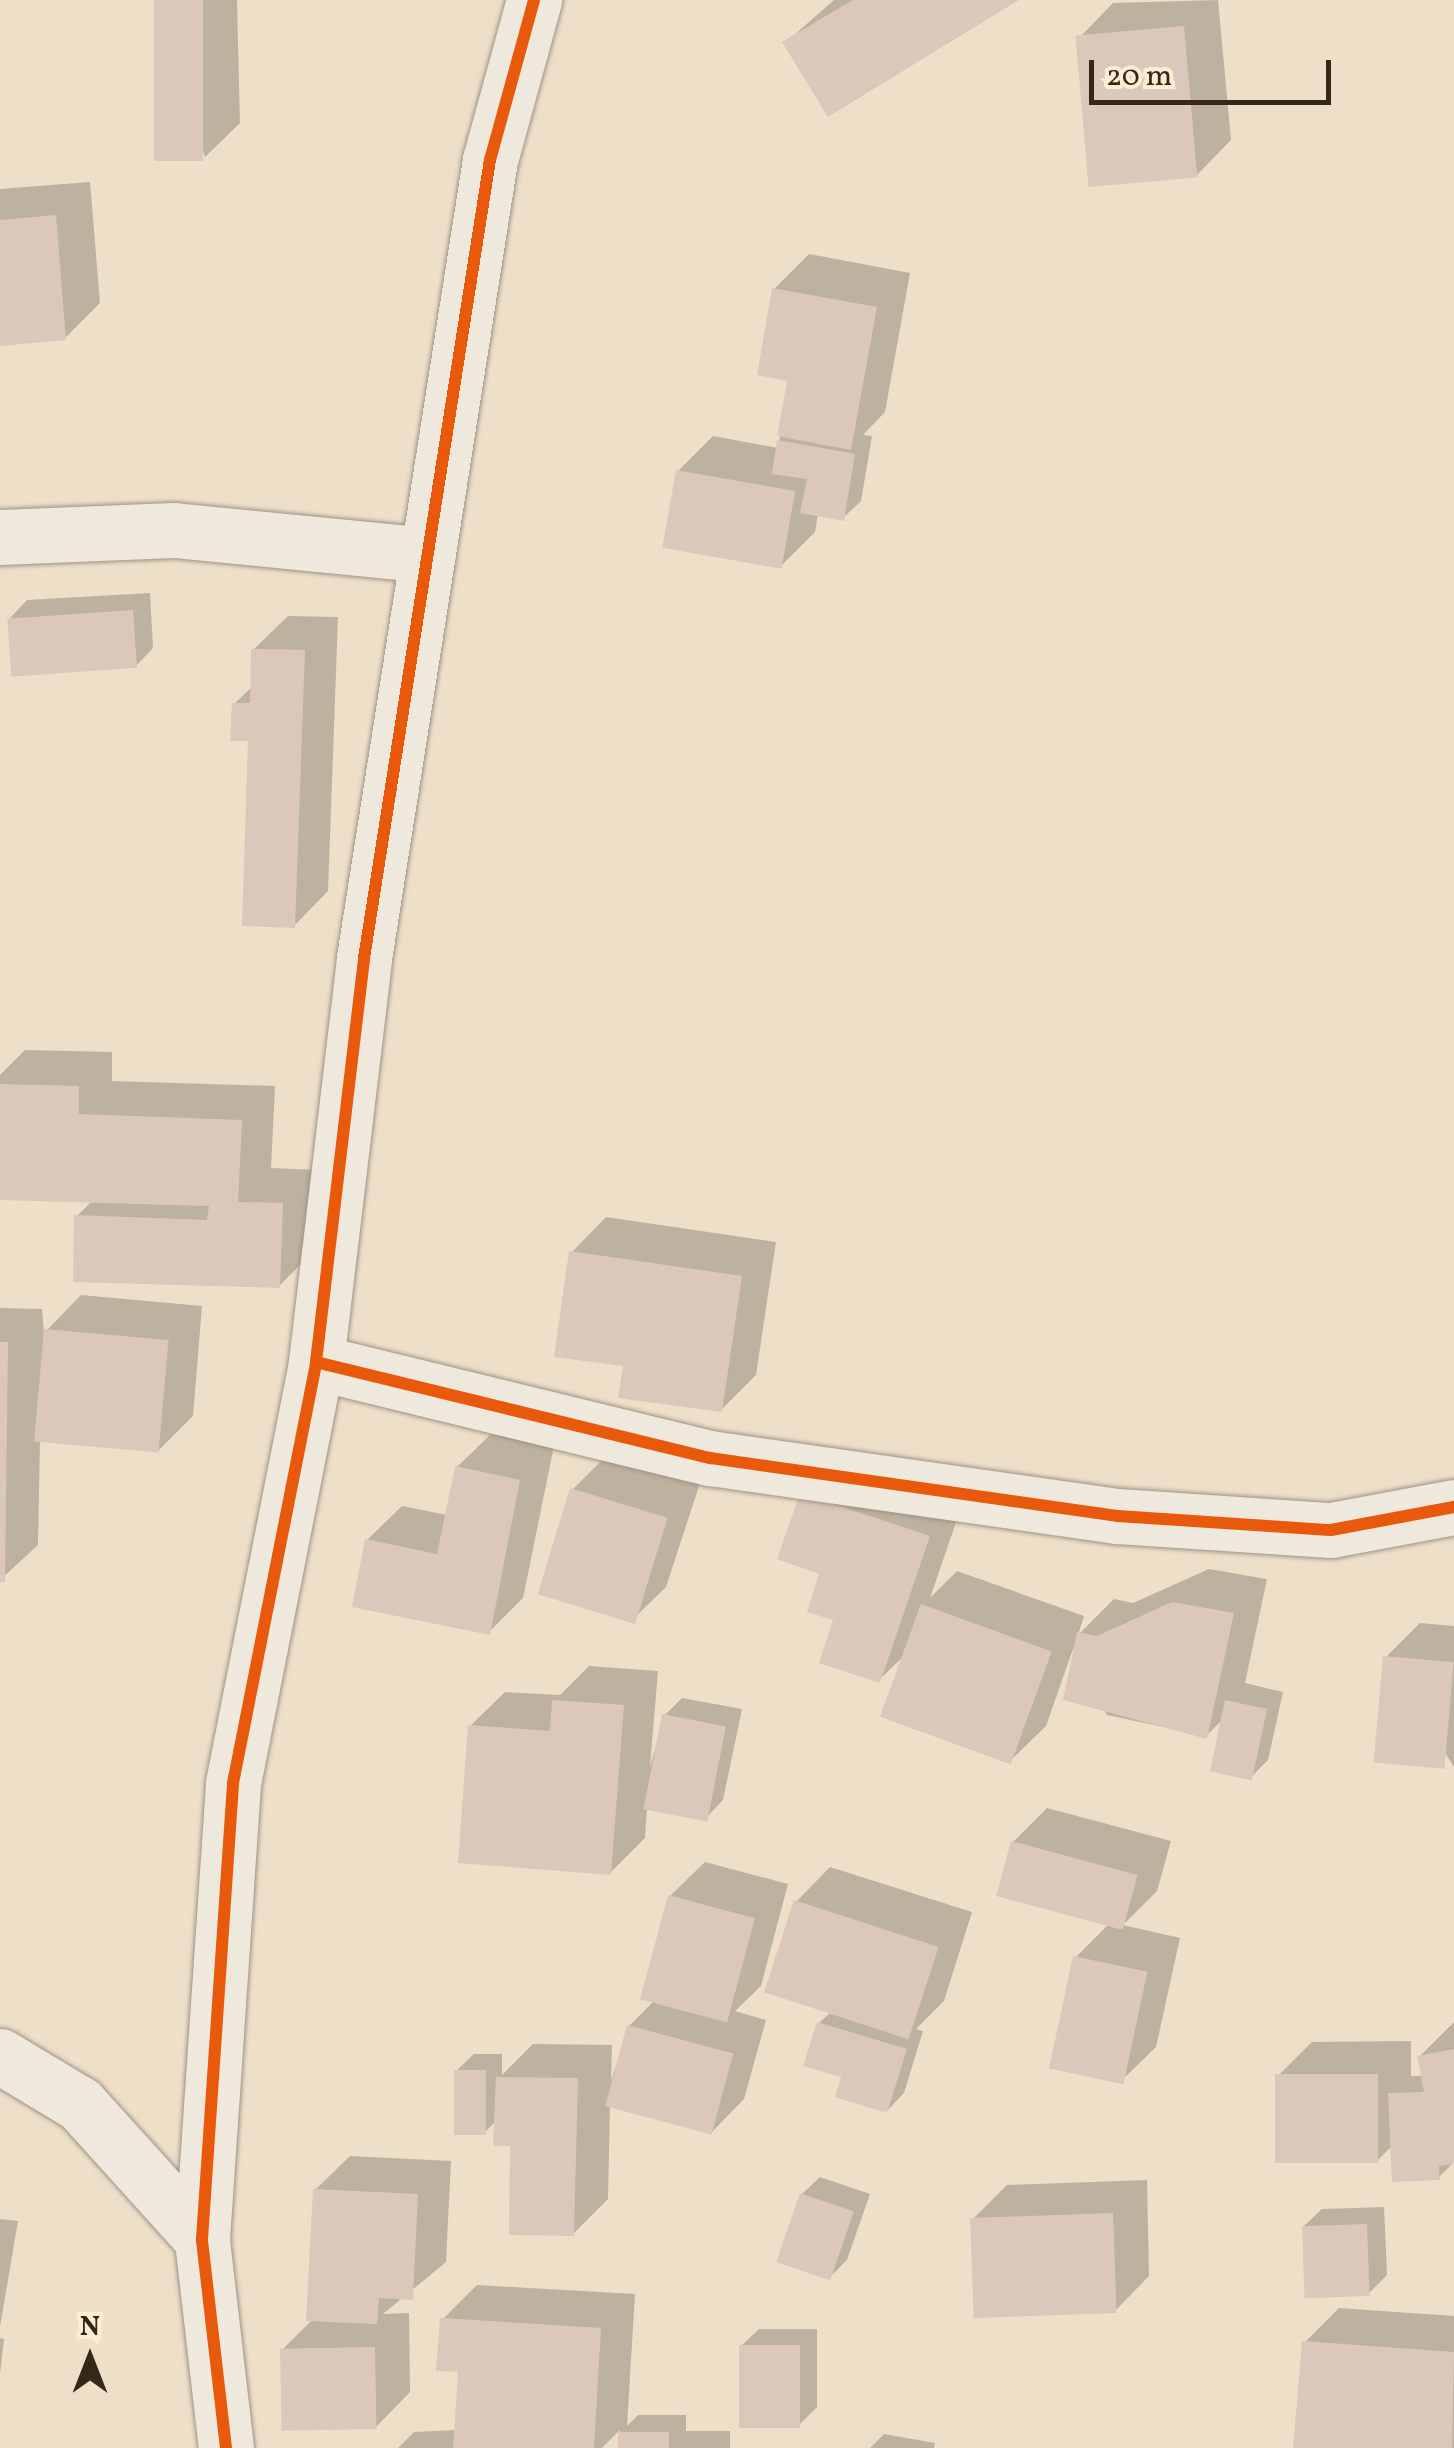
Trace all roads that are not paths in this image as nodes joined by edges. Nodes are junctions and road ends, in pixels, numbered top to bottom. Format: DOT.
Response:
graph roads {
  1 [pos="534,0"];
  2 [pos="0,537"];
  3 [pos="428,555"];
  4 [pos="316,1362"];
  5 [pos="1454,1507"];
  6 [pos="0,2056"];
  7 [pos="202,2239"];
  8 [pos="226,2448"];
  1 -- 3 [label="street"];
  2 -- 3 [label="street"];
  3 -- 4 [label="street"];
  4 -- 5 [label="street"];
  4 -- 7 [label="street"];
  6 -- 7 [label="street"];
  7 -- 8 [label="street"];
}
